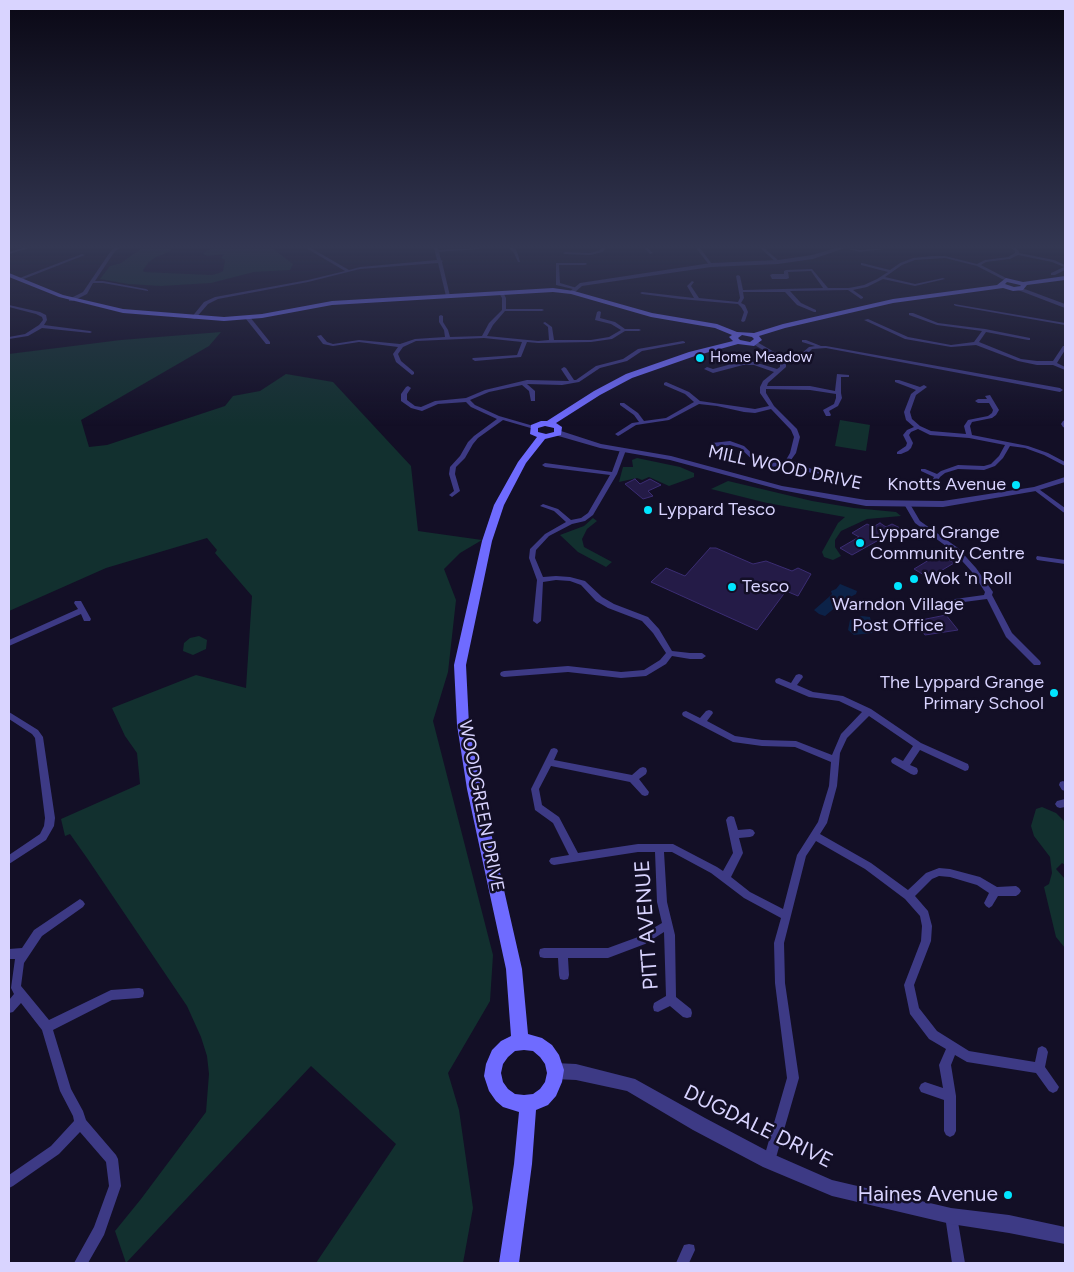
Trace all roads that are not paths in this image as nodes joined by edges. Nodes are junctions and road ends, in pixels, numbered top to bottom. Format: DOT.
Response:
graph roads {
  1 [pos="14,307"];
  2 [pos="106,307"];
  3 [pos="202,307"];
  4 [pos="308,307"];
  5 [pos="630,307"];
  6 [pos="744,307"];
  7 [pos="805,307"];
  8 [pos="865,307"];
  9 [pos="970,307"];
  10 [pos="1011,307"];
  11 [pos="504,310"];
  12 [pos="542,310"];
  13 [pos="599,312"];
  14 [pos="814,312"];
  15 [pos="911,314"];
  16 [pos="1008,314"];
  17 [pos="441,316"];
  18 [pos="738,316"];
  19 [pos="192,318"];
  20 [pos="248,318"];
  21 [pos="866,320"];
  22 [pos="545,322"];
  23 [pos="1065,324"];
  24 [pos="41,326"];
  25 [pos="624,330"];
  26 [pos="639,330"];
  27 [pos="985,330"];
  28 [pos="90,332"];
  29 [pos="319,336"];
  30 [pos="484,337"];
  31 [pos="9,338"];
  32 [pos="448,338"];
  33 [pos="737,338"];
  34 [pos="755,339"];
  35 [pos="1028,339"];
  36 [pos="524,341"];
  37 [pos="804,341"];
  38 [pos="552,342"];
  39 [pos="683,342"];
  40 [pos="268,343"];
  41 [pos="976,343"];
  42 [pos="401,346"];
  43 [pos="819,346"];
  44 [pos="1065,346"];
  45 [pos="628,352"];
  46 [pos="635,354"];
  47 [pos="1063,354"];
  48 [pos="475,358"];
  49 [pos="780,358"];
  50 [pos="1054,363"];
  51 [pos="564,369"];
  52 [pos="707,369"];
  53 [pos="1065,369"];
  54 [pos="778,371"];
  55 [pos="412,373"];
  56 [pos="847,376"];
  57 [pos="571,380"];
  58 [pos="897,382"];
  59 [pos="484,383"];
  60 [pos="523,383"];
  61 [pos="666,384"];
  62 [pos="763,387"];
  63 [pos="408,388"];
  64 [pos="1060,390"];
  65 [pos="488,391"];
  66 [pos="838,393"];
  67 [pos="467,400"];
  68 [pos="533,400"];
  69 [pos="978,401"];
  70 [pos="698,402"];
  71 [pos="622,404"];
  72 [pos="772,407"];
  73 [pos="818,410"];
  74 [pos="502,418"];
  75 [pos="642,422"];
  76 [pos="550,423"];
  77 [pos="918,428"];
  78 [pos="624,430"];
  79 [pos="538,432"];
  80 [pos="632,432"];
  81 [pos="558,433"];
  82 [pos="618,434"];
  83 [pos="969,436"];
  84 [pos="1009,443"];
  85 [pos="712,445"];
  86 [pos="623,450"];
  87 [pos="899,453"];
  88 [pos="788,461"];
  89 [pos="1065,464"];
  90 [pos="546,466"];
  91 [pos="923,470"];
  92 [pos="830,473"];
  93 [pos="614,474"];
  94 [pos="937,476"];
  95 [pos="1065,479"];
  96 [pos="934,483"];
  97 [pos="1036,489"];
  98 [pos="452,496"];
  99 [pos="906,504"];
  100 [pos="544,506"];
  101 [pos="1065,511"];
  102 [pos="570,522"];
  103 [pos="1038,558"];
  104 [pos="1065,562"];
  105 [pos="540,580"];
  106 [pos="988,595"];
  107 [pos="934,604"];
  108 [pos="87,619"];
  109 [pos="537,621"];
  110 [pos="9,643"];
  111 [pos="670,653"];
  112 [pos="702,656"];
  113 [pos="1037,663"];
  114 [pos="504,674"];
  115 [pos="799,677"];
  116 [pos="779,681"];
  117 [pos="792,687"];
  118 [pos="868,711"];
  119 [pos="708,713"];
  120 [pos="686,714"];
  121 [pos="9,715"];
  122 [pos="701,722"];
  123 [pos="918,745"];
  124 [pos="554,751"];
  125 [pos="834,760"];
  126 [pos="895,761"];
  127 [pos="548,762"];
  128 [pos="904,766"];
  129 [pos="965,767"];
  130 [pos="643,771"];
  131 [pos="914,771"];
  132 [pos="633,779"];
  133 [pos="645,792"];
  134 [pos="731,820"];
  135 [pos="750,833"];
  136 [pos="734,834"];
  137 [pos="814,835"];
  138 [pos="659,848"];
  139 [pos="575,858"];
  140 [pos="9,860"];
  141 [pos="554,861"];
  142 [pos="725,878"];
  143 [pos="1016,891"];
  144 [pos="995,892"];
  145 [pos="908,896"];
  146 [pos="989,903"];
  147 [pos="80,904"];
  148 [pos="787,916"];
  149 [pos="668,925"];
  150 [pos="24,953"];
  151 [pos="544,953"];
  152 [pos="563,953"];
  153 [pos="9,954"];
  154 [pos="564,975"];
  155 [pos="139,993"];
  156 [pos="21,994"];
  157 [pos="671,998"];
  158 [pos="658,1007"];
  159 [pos="9,1008"];
  160 [pos="686,1013"];
  161 [pos="47,1027"];
  162 [pos="520,1041"];
  163 [pos="952,1048"];
  164 [pos="1042,1052"];
  165 [pos="1039,1068"];
  166 [pos="555,1071"];
  167 [pos="1053,1087"];
  168 [pos="925,1088"];
  169 [pos="950,1096"];
  170 [pos="528,1105"];
  171 [pos="80,1123"];
  172 [pos="950,1131"];
  173 [pos="769,1161"];
  174 [pos="9,1182"];
  175 [pos="951,1216"];
  176 [pos="1065,1236"];
  177 [pos="689,1250"];
  178 [pos="81,1263"];
  179 [pos="509,1263"];
  180 [pos="682,1263"];
  181 [pos="960,1263"];
  1 -- 24 [label="street"];
  2 -- 19 [label="main road"];
  3 -- 19 [label="street"];
  4 -- 20 [label="main road"];
  5 -- 33 [label="main road"];
  6 -- 18 [label="street"];
  7 -- 14 [label="street"];
  8 -- 34 [label="main road"];
  9 -- 16 [label="street"];
  10 -- 16 [label="street"];
  11 -- 12 [label="street"];
  11 -- 30 [label="street"];
  13 -- 25 [label="street"];
  15 -- 27 [label="street"];
  16 -- 23 [label="street"];
  17 -- 32 [label="street"];
  19 -- 20 [label="main road"];
  20 -- 40 [label="street"];
  21 -- 41 [label="street"];
  22 -- 38 [label="street"];
  24 -- 28 [label="street"];
  24 -- 31 [label="street"];
  25 -- 26 [label="street"];
  25 -- 38 [label="street"];
  27 -- 35 [label="street"];
  27 -- 41 [label="street"];
  29 -- 42 [label="street"];
  30 -- 32 [label="street"];
  30 -- 36 [label="street"];
  32 -- 42 [label="street"];
  33 -- 34 [label="main road"];
  33 -- 76 [label="main road"];
  34 -- 49 [label="street"];
  36 -- 38 [label="street"];
  36 -- 48 [label="street"];
  37 -- 43 [label="street"];
  39 -- 46 [label="street"];
  41 -- 50 [label="street"];
  42 -- 55 [label="street"];
  43 -- 49 [label="street"];
  43 -- 64 [label="street"];
  44 -- 47 [label="street"];
  45 -- 46 [label="street"];
  46 -- 57 [label="street"];
  47 -- 50 [label="street"];
  49 -- 54 [label="street"];
  50 -- 53 [label="street"];
  51 -- 57 [label="street"];
  52 -- 54 [label="street"];
  54 -- 62 [label="street"];
  56 -- 66 [label="street"];
  57 -- 60 [label="street"];
  58 -- 77 [label="street"];
  59 -- 65 [label="street"];
  60 -- 65 [label="street"];
  60 -- 68 [label="street"];
  61 -- 70 [label="street"];
  62 -- 66 [label="street"];
  62 -- 72 [label="street"];
  63 -- 67 [label="street"];
  65 -- 67 [label="street"];
  66 -- 73 [label="street"];
  67 -- 74 [label="street"];
  69 -- 83 [label="street"];
  70 -- 72 [label="street"];
  70 -- 75 [label="street"];
  71 -- 75 [label="street"];
  72 -- 88 [label="street"];
  74 -- 79 [label="street"];
  74 -- 98 [label="street"];
  75 -- 78 [label="street"];
  76 -- 79 [label="main road"];
  76 -- 81 [label="main road"];
  77 -- 83 [label="street"];
  77 -- 87 [label="street"];
  78 -- 80 [label="street"];
  78 -- 82 [label="street"];
  79 -- 81 [label="main road"];
  79 -- 162 [label="main road, WOODGREEN DRIVE"];
  81 -- 86 [label="street, MILL WOOD DRIVE"];
  83 -- 84 [label="street"];
  84 -- 89 [label="street"];
  84 -- 94 [label="street"];
  85 -- 88 [label="street"];
  86 -- 93 [label="street"];
  86 -- 99 [label="street, MILL WOOD DRIVE"];
  88 -- 92 [label="street"];
  90 -- 93 [label="street"];
  91 -- 94 [label="street"];
  93 -- 102 [label="street"];
  94 -- 96 [label="street"];
  95 -- 97 [label="street, MILL WOOD DRIVE"];
  97 -- 99 [label="street, MILL WOOD DRIVE"];
  97 -- 101 [label="street"];
  99 -- 106 [label="street"];
  100 -- 102 [label="street"];
  102 -- 105 [label="street"];
  103 -- 104 [label="street"];
  105 -- 109 [label="street"];
  105 -- 111 [label="street"];
  106 -- 107 [label="street"];
  106 -- 113 [label="street"];
  108 -- 110 [label="street"];
  111 -- 112 [label="street"];
  111 -- 114 [label="street"];
  115 -- 117 [label="street"];
  116 -- 117 [label="street"];
  117 -- 118 [label="street"];
  118 -- 123 [label="street"];
  118 -- 125 [label="street"];
  119 -- 122 [label="street"];
  120 -- 122 [label="street"];
  121 -- 140 [label="street"];
  122 -- 125 [label="street"];
  123 -- 128 [label="street"];
  123 -- 129 [label="street"];
  124 -- 127 [label="street"];
  125 -- 137 [label="street"];
  126 -- 128 [label="street"];
  127 -- 132 [label="street"];
  127 -- 139 [label="street"];
  128 -- 131 [label="street"];
  130 -- 132 [label="street"];
  132 -- 133 [label="street"];
  134 -- 136 [label="street"];
  135 -- 136 [label="street"];
  136 -- 142 [label="street"];
  137 -- 145 [label="street"];
  137 -- 148 [label="street"];
  138 -- 139 [label="street"];
  138 -- 142 [label="street"];
  138 -- 149 [label="street, PITT AVENUE"];
  139 -- 141 [label="street"];
  142 -- 148 [label="street"];
  143 -- 144 [label="street"];
  144 -- 145 [label="street"];
  144 -- 146 [label="street"];
  145 -- 163 [label="street"];
  147 -- 150 [label="street"];
  148 -- 173 [label="street"];
  149 -- 152 [label="street"];
  149 -- 157 [label="street, PITT AVENUE"];
  150 -- 153 [label="street"];
  150 -- 156 [label="street"];
  151 -- 152 [label="street"];
  152 -- 154 [label="street"];
  155 -- 161 [label="street"];
  156 -- 159 [label="street"];
  156 -- 161 [label="street"];
  157 -- 158 [label="street"];
  157 -- 160 [label="street"];
  161 -- 171 [label="street"];
  162 -- 166 [label="main road"];
  162 -- 170 [label="main road"];
  163 -- 165 [label="street"];
  163 -- 169 [label="street"];
  164 -- 165 [label="street"];
  165 -- 167 [label="street"];
  166 -- 170 [label="main road"];
  166 -- 173 [label="street, DUGDALE DRIVE"];
  168 -- 169 [label="street"];
  169 -- 172 [label="street"];
  170 -- 179 [label="main road"];
  171 -- 174 [label="street"];
  171 -- 178 [label="street"];
  173 -- 175 [label="street, DUGDALE DRIVE"];
  175 -- 176 [label="street, DUGDALE DRIVE"];
  175 -- 181 [label="street"];
  177 -- 180 [label="street"];
}
